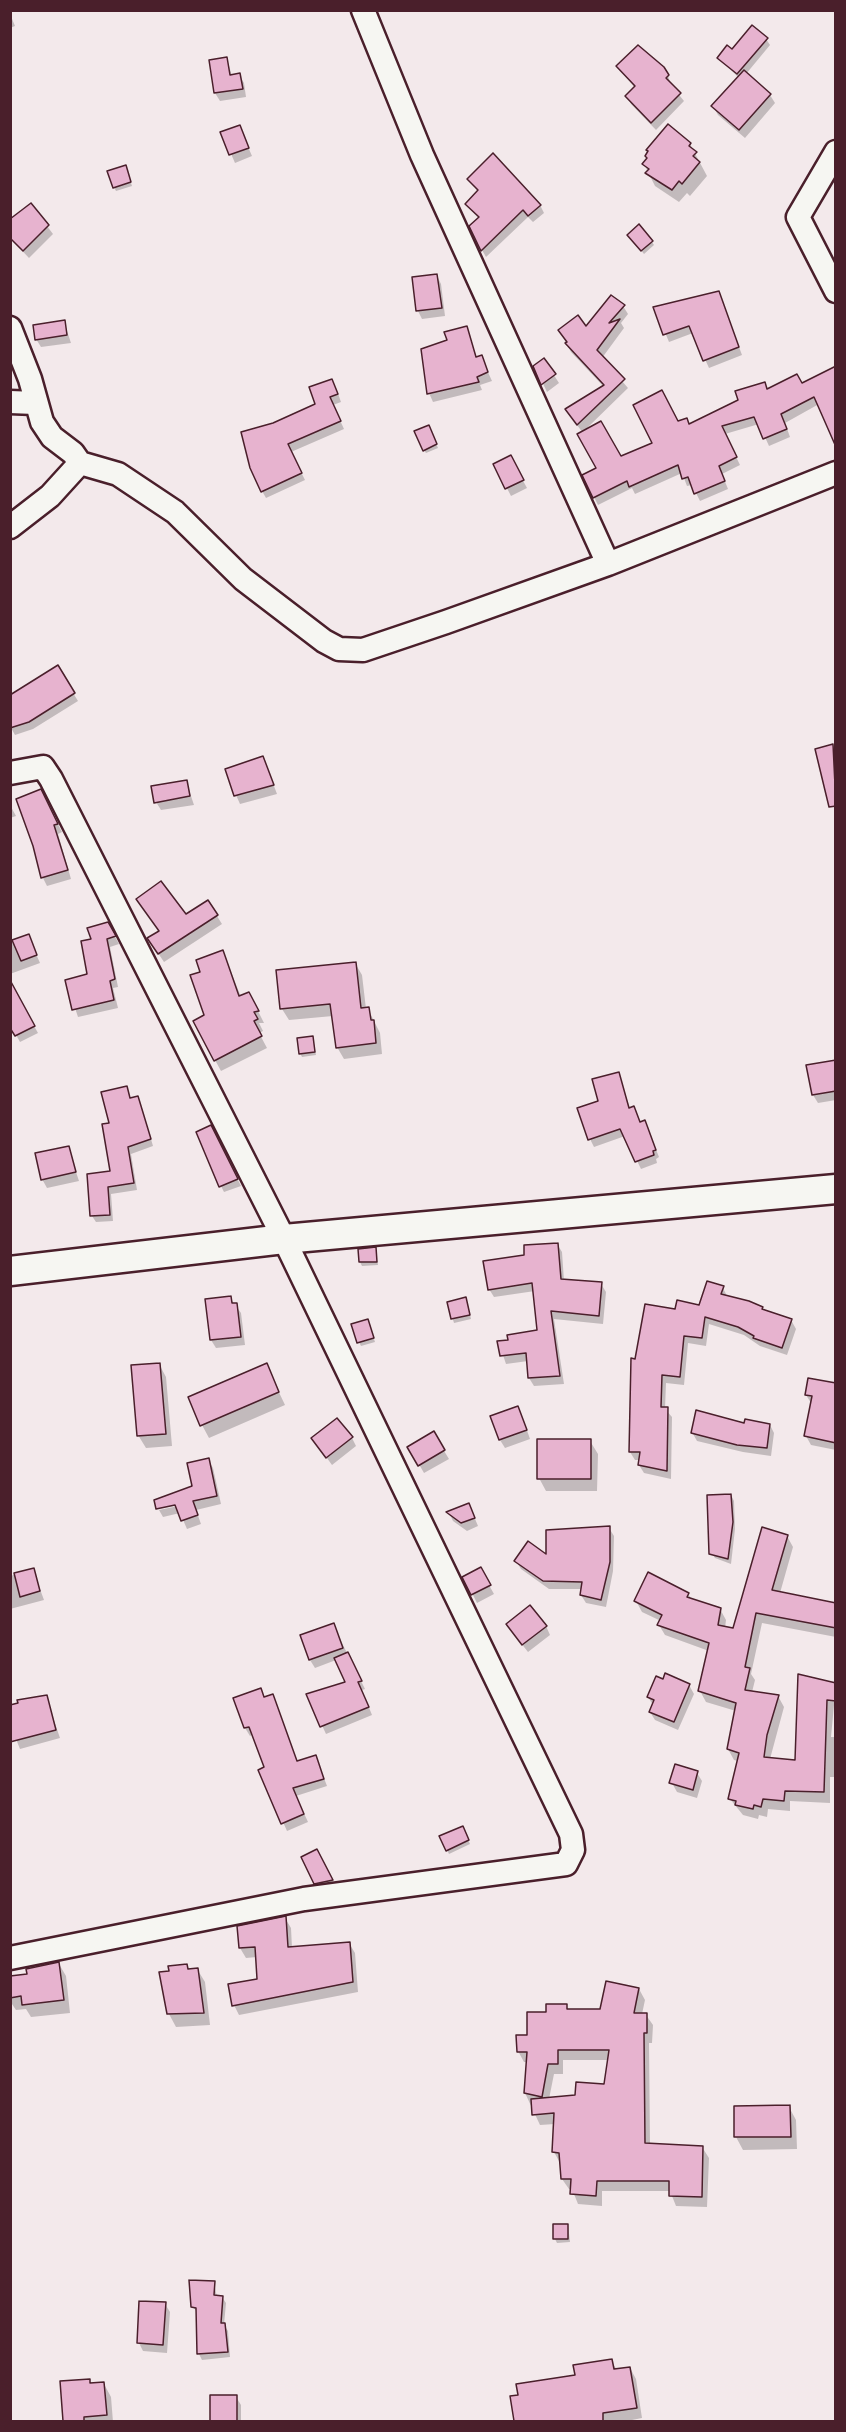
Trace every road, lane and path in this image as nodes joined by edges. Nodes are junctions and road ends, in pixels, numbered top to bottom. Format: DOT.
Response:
graph roads {
  1 [pos="363,10"];
  2 [pos="836,152"];
  3 [pos="836,291"];
  4 [pos="10,328"];
  5 [pos="10,402"];
  6 [pos="35,403"];
  7 [pos="80,463"];
  8 [pos="836,473"];
  9 [pos="10,527"];
  10 [pos="608,564"];
  11 [pos="10,773"];
  12 [pos="836,1189"];
  13 [pos="284,1239"];
  14 [pos="10,1271"];
  15 [pos="10,1958"];
  1 -- 10 [label="street"];
  2 -- 3 [label="street"];
  4 -- 6 [label="street"];
  5 -- 6 [label="street"];
  6 -- 7 [label="street"];
  7 -- 9 [label="street"];
  7 -- 10 [label="street"];
  8 -- 10 [label="street"];
  11 -- 13 [label="street"];
  12 -- 13 [label="street"];
  13 -- 14 [label="street"];
  13 -- 15 [label="street"];
}
